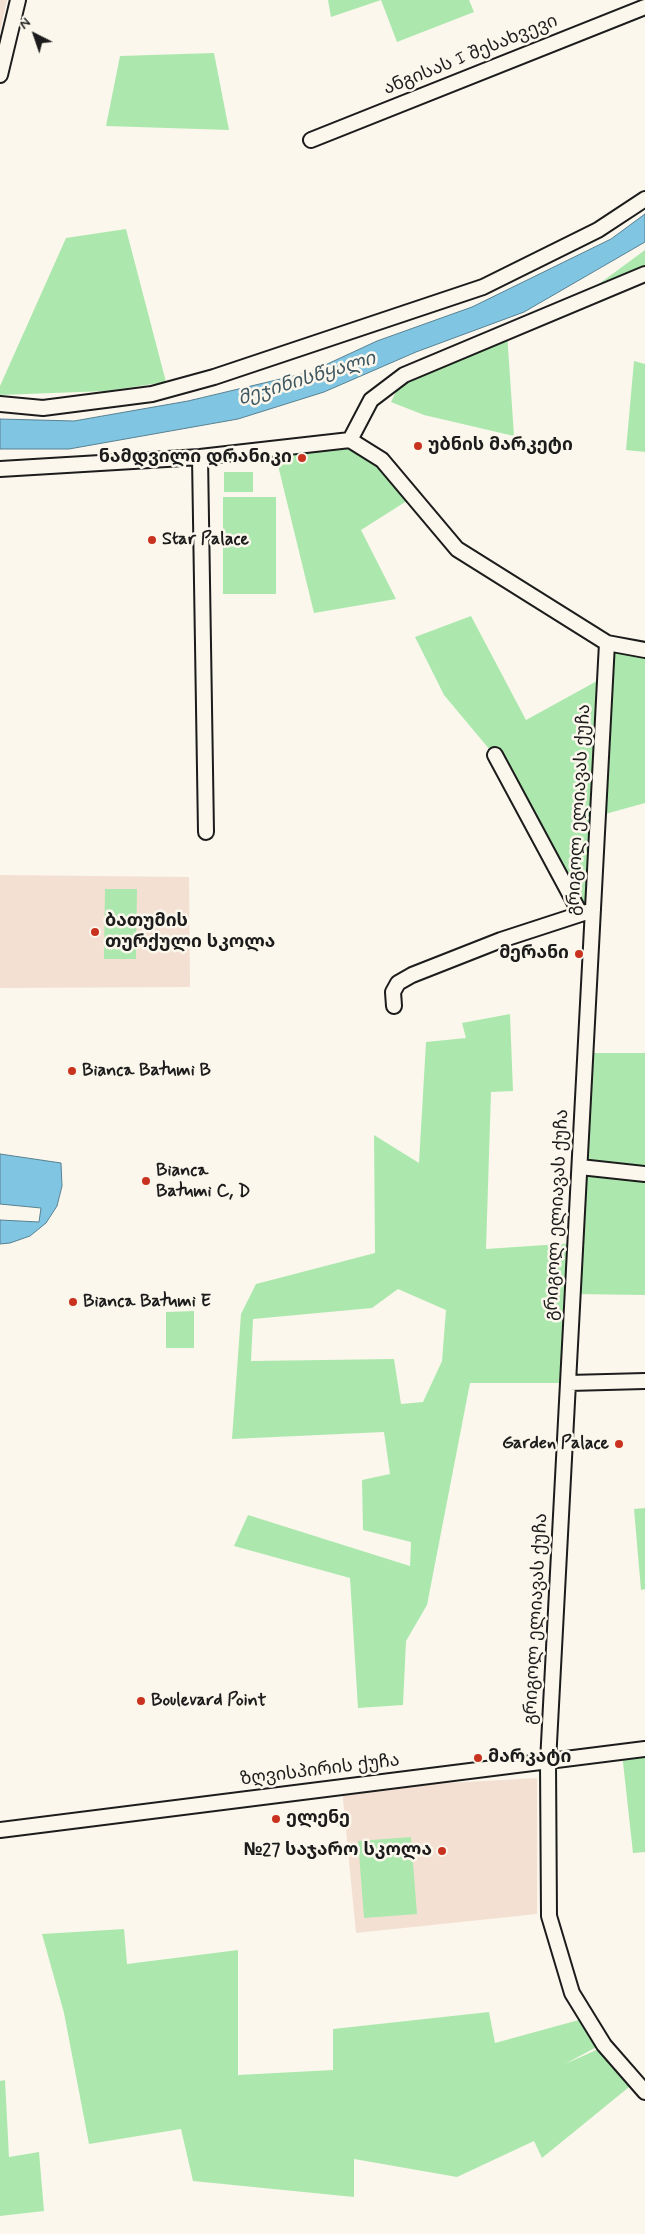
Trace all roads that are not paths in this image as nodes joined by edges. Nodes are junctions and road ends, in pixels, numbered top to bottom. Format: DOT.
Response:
graph roads {
  1 [pos="18,0"];
  2 [pos="645,7"];
  3 [pos="0,75"];
  4 [pos="311,140"];
  5 [pos="645,200"];
  6 [pos="645,274"];
  7 [pos="0,404"];
  8 [pos="350,440"];
  9 [pos="200,457"];
  10 [pos="0,469"];
  11 [pos="607,643"];
  12 [pos="645,650"];
  13 [pos="495,756"];
  14 [pos="206,832"];
  15 [pos="586,912"];
  16 [pos="394,1006"];
  17 [pos="580,1167"];
  18 [pos="645,1174"];
  19 [pos="645,1381"];
  20 [pos="569,1382"];
  21 [pos="645,1749"];
  22 [pos="548,1762"];
  23 [pos="0,1830"];
  24 [pos="645,2092"];
  1 -- 3 [label="street"];
  2 -- 4 [label="street, ანგისას I შესახვევი"];
  5 -- 7 [label="street"];
  6 -- 8 [label="street"];
  8 -- 9 [label="street"];
  8 -- 11 [label="street"];
  9 -- 10 [label="street"];
  9 -- 14 [label="street"];
  11 -- 12 [label="street"];
  11 -- 15 [label="street, გრიგოლ ელიავას ქუჩა"];
  13 -- 15 [label="street"];
  15 -- 16 [label="street"];
  15 -- 17 [label="street, გრიგოლ ელიავას ქუჩა"];
  17 -- 18 [label="street"];
  17 -- 20 [label="street, გრიგოლ ელიავას ქუჩა"];
  19 -- 20 [label="street"];
  20 -- 22 [label="street, გრიგოლ ელიავას ქუჩა"];
  21 -- 22 [label="street, ზღვისპირის ქუჩა"];
  22 -- 23 [label="street, ზღვისპირის ქუჩა"];
  22 -- 24 [label="street, გრიგოლ ელიავას ქუჩა"];
}
